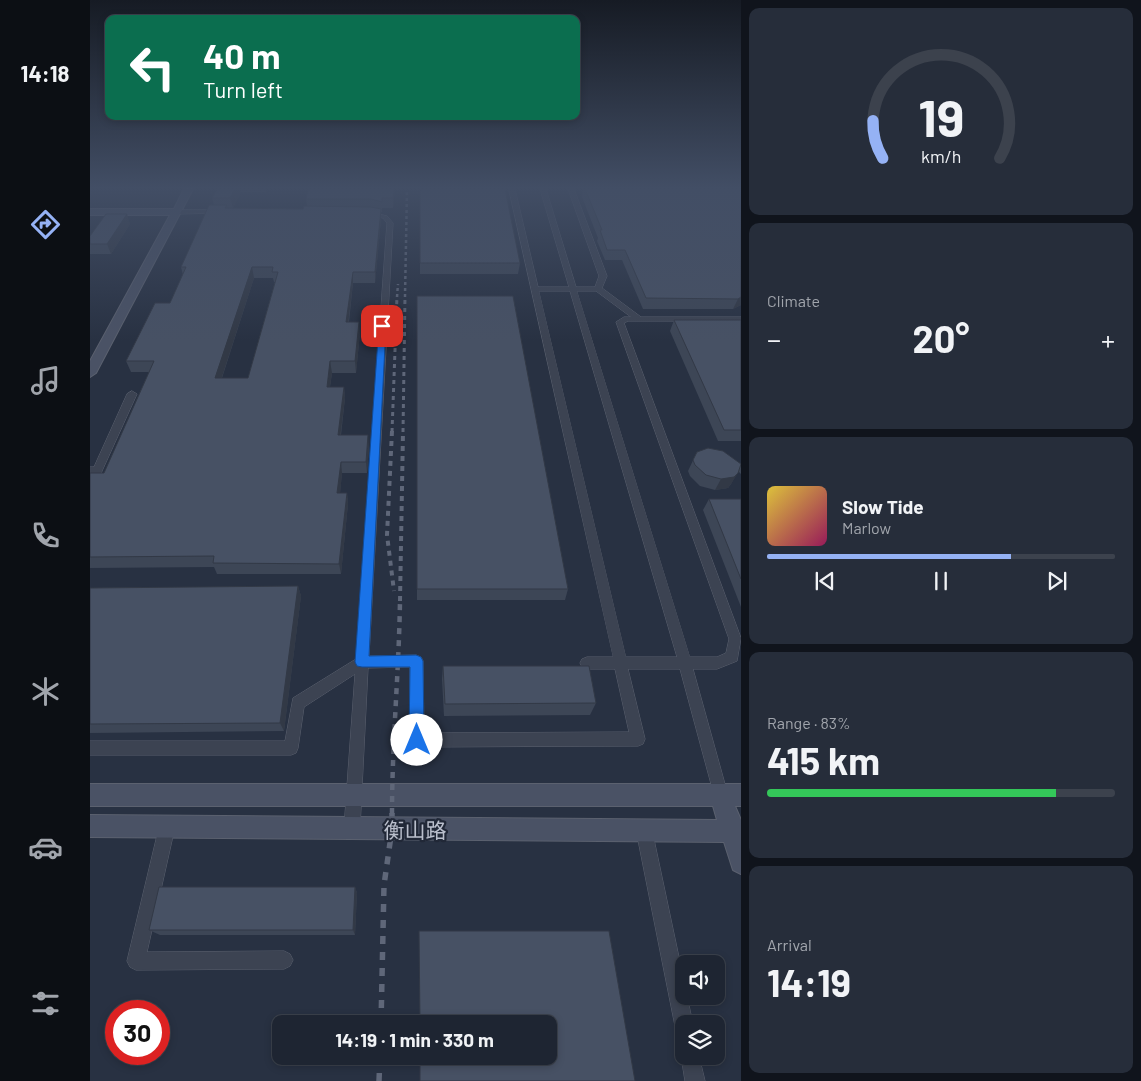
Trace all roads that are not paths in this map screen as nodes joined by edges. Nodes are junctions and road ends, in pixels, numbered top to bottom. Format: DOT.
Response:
graph roads {
  1 [pos="162,239"];
  2 [pos="389,239"];
  3 [pos="523,239"];
  4 [pos="558,239"];
  5 [pos="590,239"];
  6 [pos="534,289"];
  7 [pos="573,289"];
  8 [pos="598,289"];
  9 [pos="639,319"];
  10 [pos="741,319"];
  11 [pos="90,373"];
  12 [pos="132,394"];
  13 [pos="90,471"];
  14 [pos="362,662"];
  15 [pos="588,663"];
  16 [pos="620,663"];
  17 [pos="685,663"];
  18 [pos="90,748"];
  19 [pos="354,794"];
  20 [pos="90,795"];
  21 [pos="731,795"];
  22 [pos="90,826"];
  23 [pos="167,827"];
  24 [pos="352,828"];
  25 [pos="644,830"];
  26 [pos="736,831"];
  27 [pos="741,862"];
  28 [pos="284,960"];
  29 [pos="682,1015"];
  30 [pos="692,1065"];
  31 [pos="695,1081"];
  1 -- 11 [label="street"];
  2 -- 14 [label="street"];
  3 -- 6 [label="street"];
  4 -- 7 [label="street"];
  5 -- 8 [label="street"];
  6 -- 7 [label="street"];
  6 -- 16 [label="street"];
  7 -- 8 [label="street"];
  7 -- 17 [label="street"];
  8 -- 9 [label="street"];
  9 -- 10 [label="street"];
  9 -- 17 [label="street"];
  12 -- 13 [label="street"];
  14 -- 16 [label="street"];
  14 -- 18 [label="street"];
  14 -- 19 [label="street"];
  15 -- 16 [label="street"];
  16 -- 17 [label="street"];
  17 -- 21 [label="street"];
  19 -- 20 [label="street, 衡山路"];
  19 -- 21 [label="street, 衡山路"];
  19 -- 24 [label="street"];
  21 -- 26 [label="street"];
  22 -- 23 [label="street, 衡山路"];
  23 -- 24 [label="street, 衡山路"];
  23 -- 28 [label="street"];
  24 -- 25 [label="street, 衡山路"];
  25 -- 26 [label="street, 衡山路"];
  25 -- 29 [label="street"];
  26 -- 27 [label="street"];
  30 -- 31 [label="street"];
}
